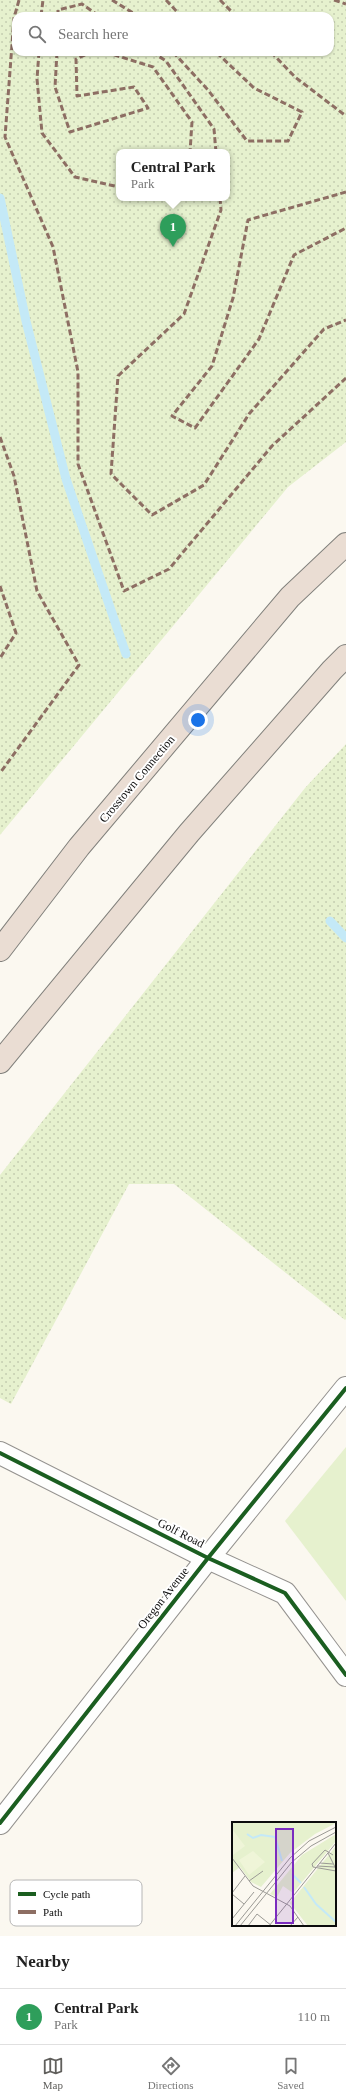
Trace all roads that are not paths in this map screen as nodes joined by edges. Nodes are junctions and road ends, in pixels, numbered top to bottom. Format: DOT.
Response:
graph roads {
  1 [pos="346,544"];
  2 [pos="346,656"];
  3 [pos="0,950"];
  4 [pos="0,1062"];
  5 [pos="346,1388"];
  6 [pos="0,1453"];
  7 [pos="208,1558"];
  8 [pos="346,1675"];
  9 [pos="0,1823"];
  1 -- 3 [label="highway, Crosstown Connection"];
  2 -- 4 [label="highway"];
  5 -- 7 [label="street, Oregon Avenue"];
  6 -- 7 [label="street, Golf Road"];
  7 -- 8 [label="street, Golf Road"];
  7 -- 9 [label="street, Oregon Avenue"];
}
